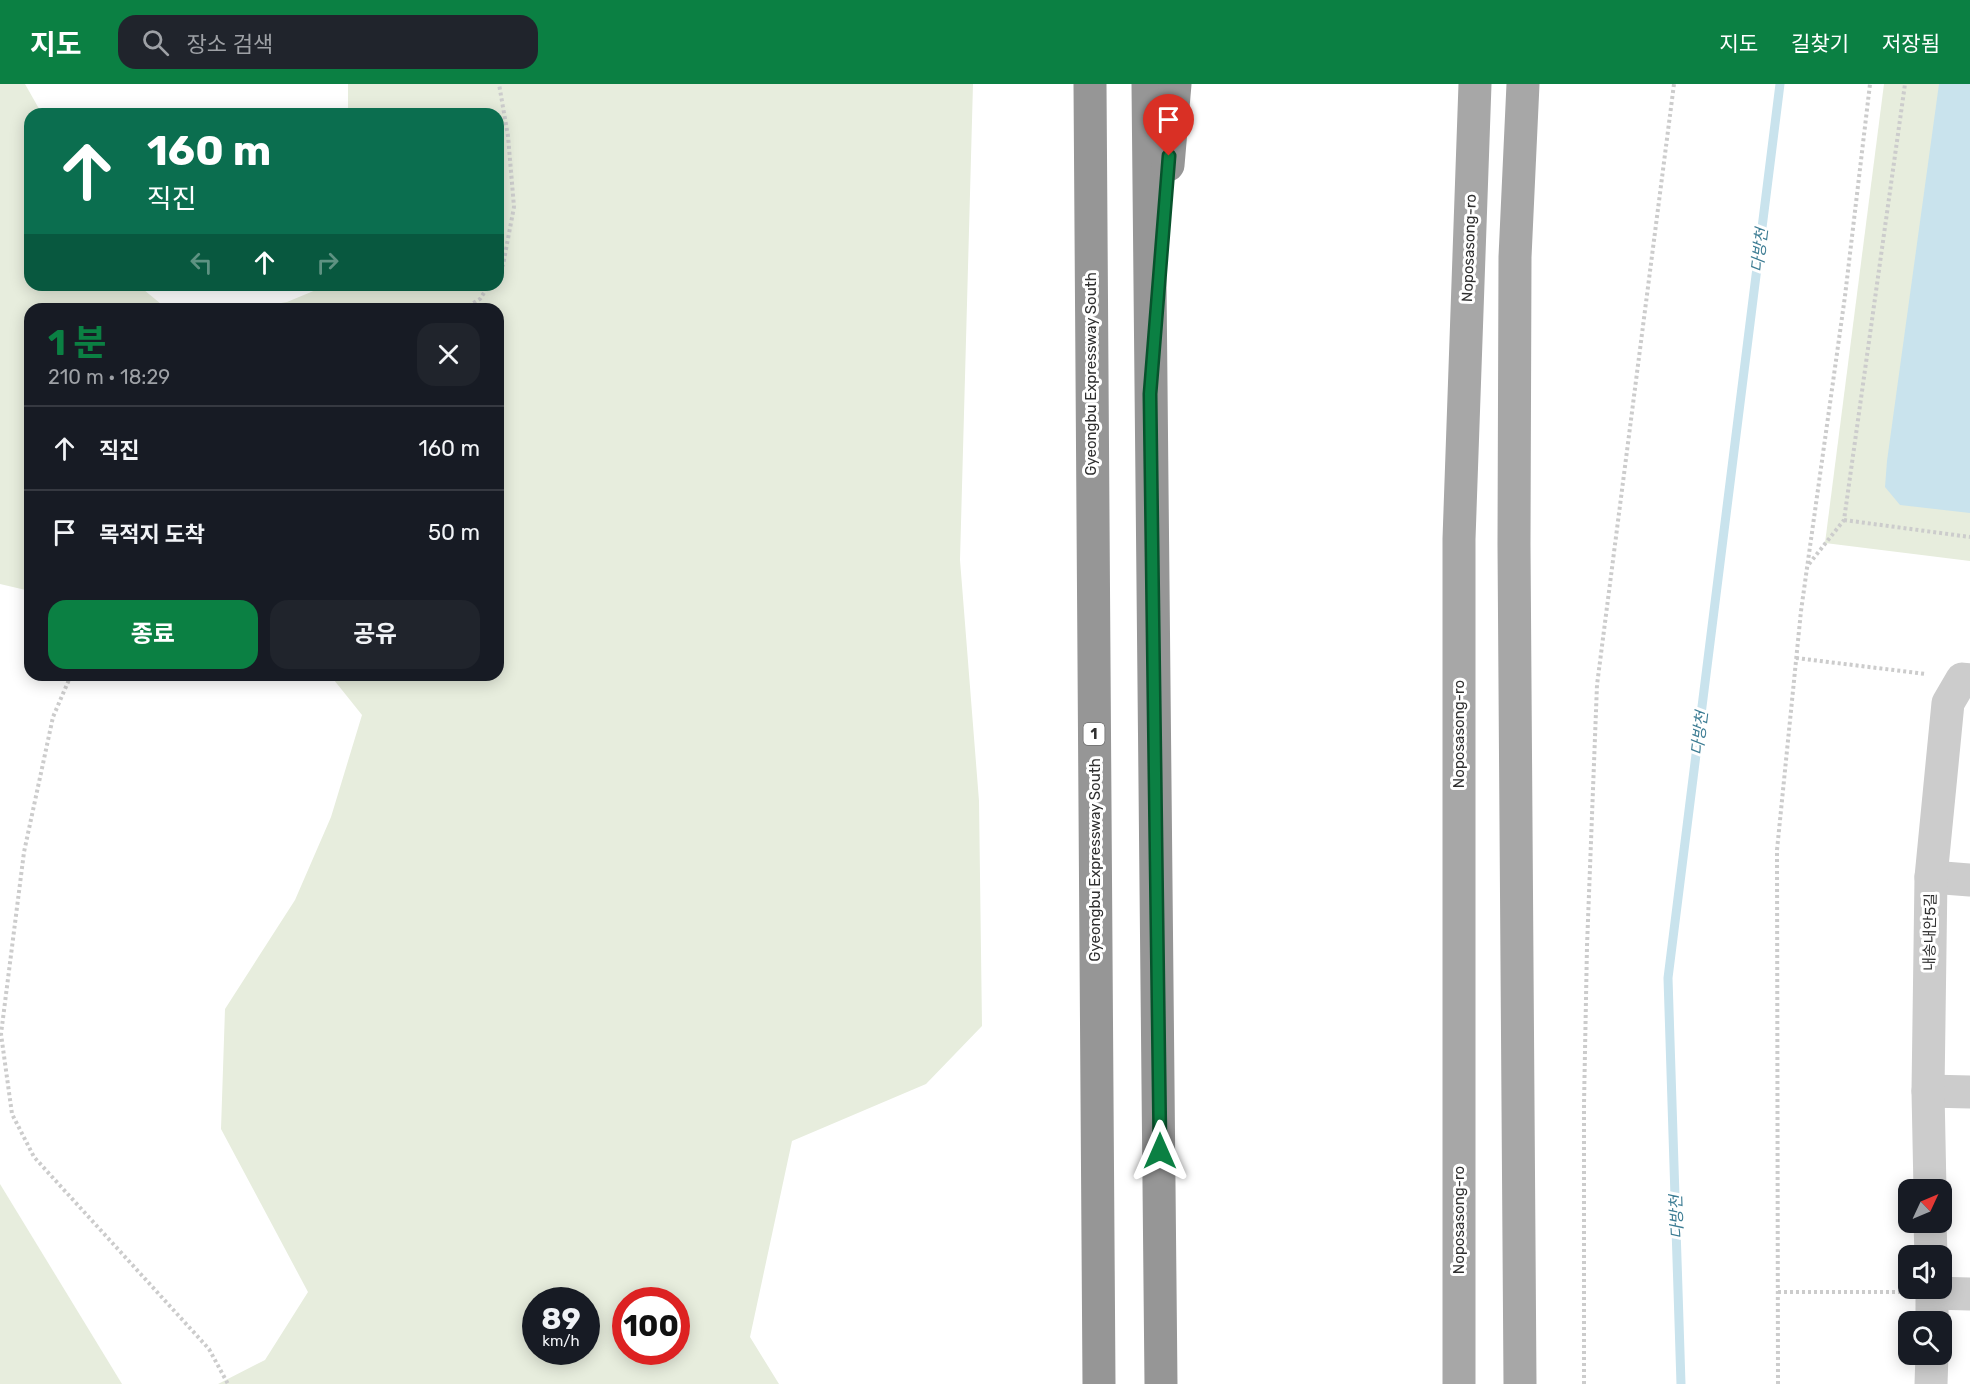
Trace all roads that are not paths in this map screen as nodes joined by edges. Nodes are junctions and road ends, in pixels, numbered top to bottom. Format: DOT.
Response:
graph roads {
  1 [pos="1090,84"];
  2 [pos="1148,84"];
  3 [pos="1174,84"];
  4 [pos="1475,84"];
  5 [pos="1523,84"];
  6 [pos="1150,394"];
  7 [pos="1966,679"];
  8 [pos="1931,877"];
  9 [pos="1970,880"];
  10 [pos="1928,1091"];
  11 [pos="1970,1092"];
  12 [pos="1930,1179"];
  13 [pos="1970,1293"];
  14 [pos="1932,1301"];
  15 [pos="1932,1365"];
  16 [pos="1099,1384"];
  17 [pos="1161,1384"];
  18 [pos="1459,1384"];
  19 [pos="1521,1384"];
  20 [pos="1931,1384"];
  1 -- 16 [label="highway, Gyeongbu Expressway South / 1"];
  2 -- 6 [label="highway"];
  3 -- 6 [label="highway"];
  4 -- 18 [label="main road, Noposasong-ro"];
  5 -- 19 [label="main road"];
  6 -- 17 [label="highway"];
  7 -- 8 [label="street, 내송내안5길"];
  8 -- 9 [label="street"];
  8 -- 10 [label="street, 내송내안5길"];
  10 -- 11 [label="street"];
  10 -- 12 [label="street, 내송내안5길"];
  13 -- 14 [label="street"];
  15 -- 20 [label="street"];
}
